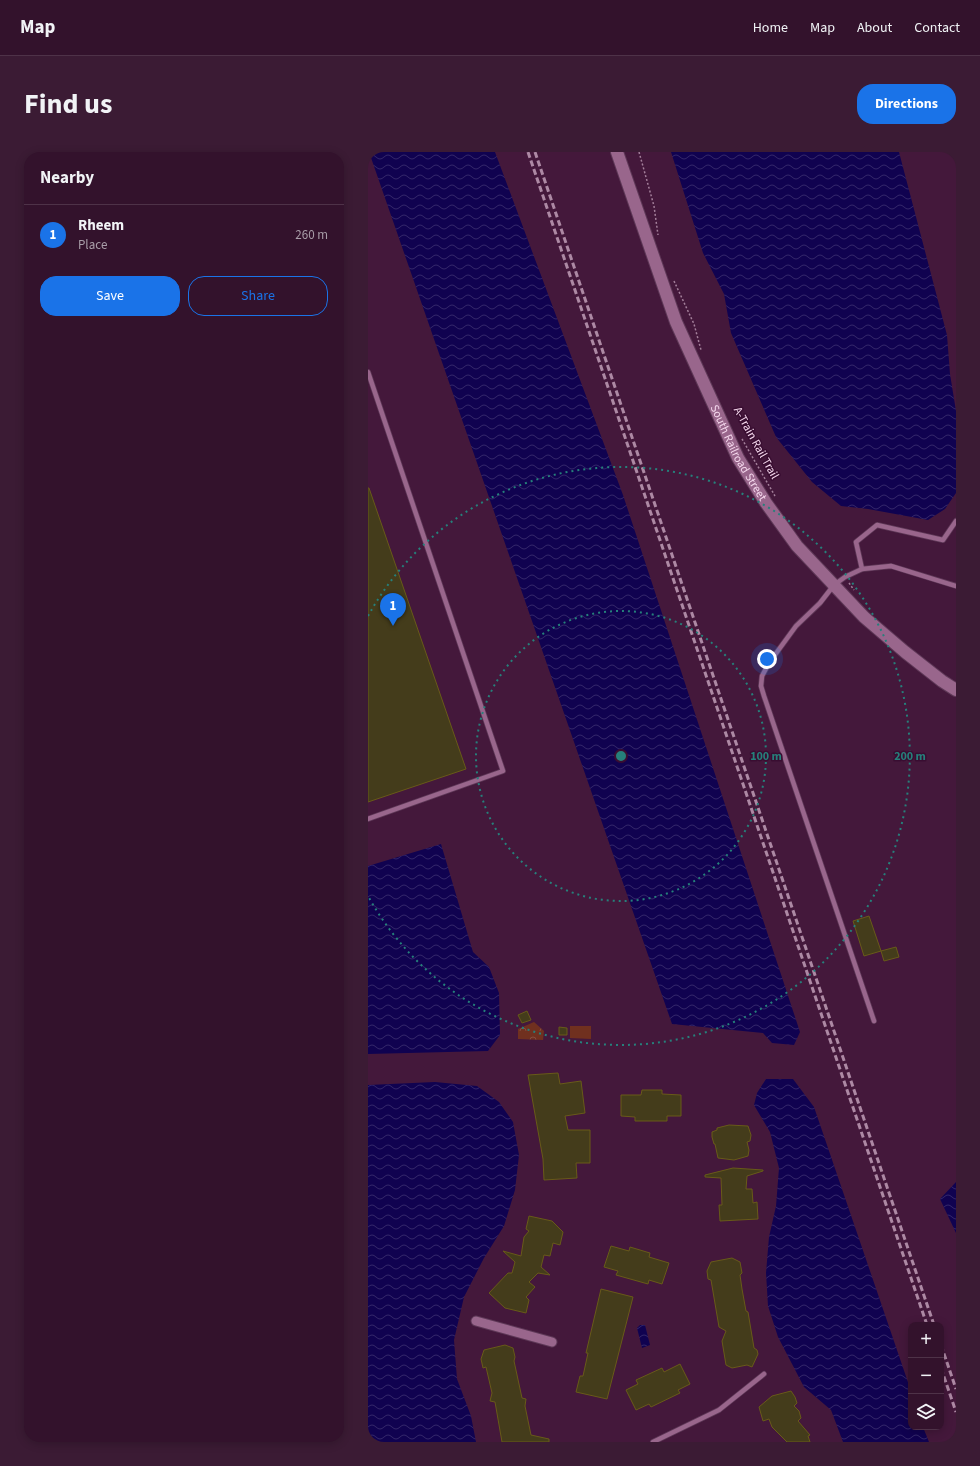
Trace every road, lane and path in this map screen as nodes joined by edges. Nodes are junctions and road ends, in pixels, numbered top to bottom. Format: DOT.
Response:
graph roads {
  1 [pos="617,152"];
  2 [pos="639,152"];
  3 [pos="658,236"];
  4 [pos="674,280"];
  5 [pos="702,354"];
  6 [pos="368,372"];
  7 [pos="740,435"];
  8 [pos="776,496"];
  9 [pos="956,521"];
  10 [pos="862,569"];
  11 [pos="845,577"];
  12 [pos="834,585"];
  13 [pos="956,586"];
  14 [pos="857,594"];
  15 [pos="956,690"];
  16 [pos="368,819"];
  17 [pos="874,1021"];
  18 [pos="476,1322"];
  19 [pos="552,1342"];
  20 [pos="764,1374"];
  21 [pos="654,1442"];
  1 -- 12 [label="street, South Railroad Street"];
  2 -- 3 [label="path"];
  4 -- 5 [label="path"];
  6 -- 16 [label="lane"];
  7 -- 8 [label="path, A-Train Rail Trail"];
  9 -- 10 [label="lane"];
  10 -- 11 [label="lane"];
  10 -- 13 [label="lane"];
  11 -- 12 [label="lane"];
  11 -- 14 [label="path"];
  12 -- 15 [label="street, South Railroad Street"];
  12 -- 17 [label="lane"];
  18 -- 19 [label="street"];
  20 -- 21 [label="lane"];
}
